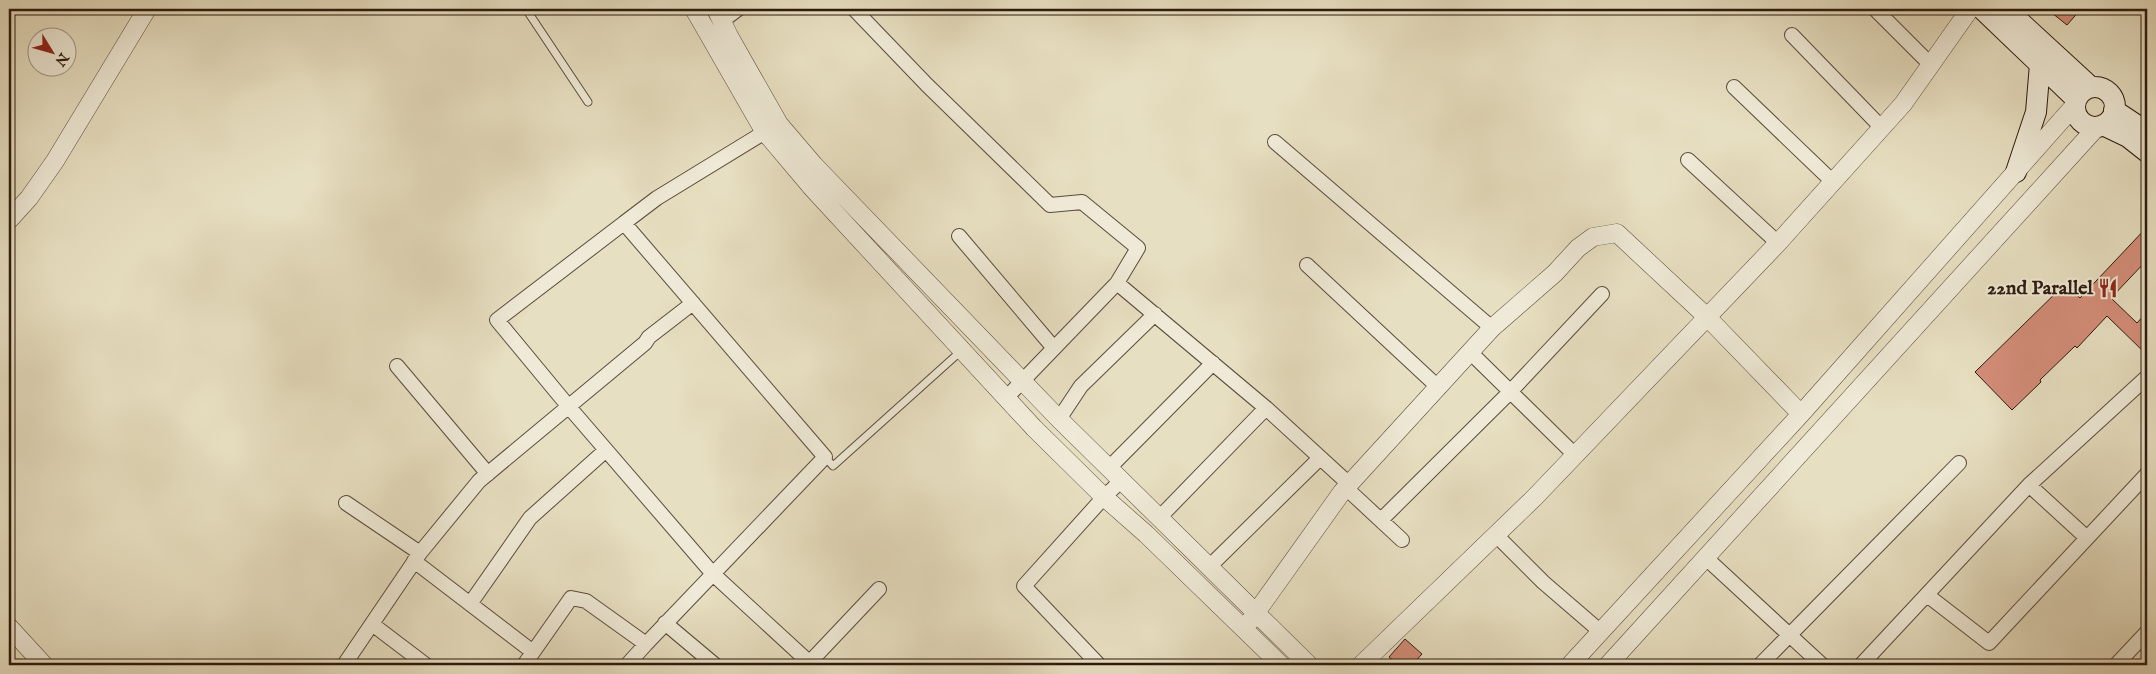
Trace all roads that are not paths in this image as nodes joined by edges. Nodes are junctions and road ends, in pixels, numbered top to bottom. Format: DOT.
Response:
graph roads {
  1 [pos="147,9"];
  2 [pos="526,9"];
  3 [pos="694,9"];
  4 [pos="738,9"];
  5 [pos="854,9"];
  6 [pos="1876,9"];
  7 [pos="1970,9"];
  8 [pos="1982,9"];
  9 [pos="2006,9"];
  10 [pos="719,15"];
  11 [pos="1792,35"];
  12 [pos="2040,64"];
  13 [pos="1931,65"];
  14 [pos="1734,88"];
  15 [pos="2081,97"];
  16 [pos="588,102"];
  17 [pos="2105,120"];
  18 [pos="771,128"];
  19 [pos="1882,128"];
  20 [pos="2147,132"];
  21 [pos="1275,142"];
  22 [pos="2147,152"];
  23 [pos="1688,160"];
  24 [pos="2016,172"];
  25 [pos="1833,182"];
  26 [pos="9,220"];
  27 [pos="624,223"];
  28 [pos="959,236"];
  29 [pos="1778,243"];
  30 [pos="1307,265"];
  31 [pos="1118,283"];
  32 [pos="1602,294"];
  33 [pos="693,303"];
  34 [pos="1155,314"];
  35 [pos="1707,317"];
  36 [pos="1492,328"];
  37 [pos="1053,348"];
  38 [pos="961,351"];
  39 [pos="1470,352"];
  40 [pos="1213,363"];
  41 [pos="397,366"];
  42 [pos="2147,376"];
  43 [pos="1022,381"];
  44 [pos="1439,388"];
  45 [pos="1510,392"];
  46 [pos="1006,398"];
  47 [pos="569,407"];
  48 [pos="1266,408"];
  49 [pos="1802,414"];
  50 [pos="1059,419"];
  51 [pos="606,450"];
  52 [pos="1575,455"];
  53 [pos="825,457"];
  54 [pos="1320,458"];
  55 [pos="1960,463"];
  56 [pos="1109,468"];
  57 [pos="488,474"];
  58 [pos="2147,474"];
  59 [pos="1121,481"];
  60 [pos="2029,485"];
  61 [pos="1347,486"];
  62 [pos="1104,498"];
  63 [pos="346,503"];
  64 [pos="1160,517"];
  65 [pos="1382,519"];
  66 [pos="1496,535"];
  67 [pos="2087,538"];
  68 [pos="1402,540"];
  69 [pos="417,557"];
  70 [pos="1706,558"];
  71 [pos="1209,567"];
  72 [pos="712,574"];
  73 [pos="880,589"];
  74 [pos="1927,595"];
  75 [pos="470,604"];
  76 [pos="1256,613"];
  77 [pos="372,624"];
  78 [pos="665,624"];
  79 [pos="9,627"];
  80 [pos="1244,629"];
  81 [pos="1601,632"];
  82 [pos="2147,632"];
  83 [pos="1790,635"];
  84 [pos="646,644"];
  85 [pos="533,652"];
  86 [pos="39,663"];
  87 [pos="810,664"];
  88 [pos="344,665"];
  89 [pos="426,665"];
  90 [pos="524,665"];
  91 [pos="627,665"];
  92 [pos="714,665"];
  93 [pos="1099,665"];
  94 [pos="1281,665"];
  95 [pos="1309,665"];
  96 [pos="1361,665"];
  97 [pos="1570,665"];
  98 [pos="1608,665"];
  99 [pos="1760,665"];
  100 [pos="1822,665"];
  101 [pos="1861,665"];
  102 [pos="2116,665"];
  1 -- 26 [label="street"];
  2 -- 16 [label="lane"];
  3 -- 18 [label="street"];
  4 -- 10 [label="street"];
  5 -- 31 [label="street"];
  6 -- 13 [label="street"];
  7 -- 13 [label="street"];
  8 -- 12 [label="main road"];
  9 -- 15 [label="main road"];
  10 -- 18 [label="street"];
  11 -- 19 [label="street"];
  12 -- 15 [label="main road"];
  12 -- 24 [label="main road"];
  13 -- 19 [label="street"];
  14 -- 25 [label="street"];
  15 -- 17 [label="main road"];
  15 -- 17 [label="main road"];
  15 -- 24 [label="street"];
  17 -- 20 [label="main road"];
  17 -- 22 [label="main road"];
  17 -- 70 [label="street"];
  18 -- 27 [label="street"];
  18 -- 38 [label="street"];
  18 -- 43 [label="street"];
  19 -- 25 [label="street"];
  21 -- 36 [label="street"];
  23 -- 29 [label="street"];
  24 -- 49 [label="street"];
  25 -- 29 [label="street"];
  27 -- 33 [label="street"];
  27 -- 47 [label="street"];
  28 -- 37 [label="street"];
  29 -- 35 [label="street"];
  30 -- 44 [label="street"];
  31 -- 34 [label="street"];
  31 -- 37 [label="street"];
  32 -- 45 [label="street"];
  33 -- 47 [label="street"];
  33 -- 53 [label="street"];
  34 -- 40 [label="street"];
  34 -- 50 [label="street"];
  35 -- 36 [label="street"];
  35 -- 49 [label="street"];
  35 -- 52 [label="street"];
  36 -- 39 [label="street"];
  37 -- 43 [label="street"];
  38 -- 46 [label="street"];
  38 -- 53 [label="lane"];
  39 -- 44 [label="street"];
  39 -- 45 [label="street"];
  40 -- 48 [label="street"];
  40 -- 56 [label="street"];
  41 -- 57 [label="street"];
  42 -- 60 [label="street"];
  43 -- 46 [label="street"];
  43 -- 50 [label="street"];
  44 -- 61 [label="street"];
  45 -- 52 [label="street"];
  45 -- 65 [label="street"];
  46 -- 62 [label="street"];
  47 -- 51 [label="street"];
  47 -- 57 [label="street"];
  48 -- 54 [label="street"];
  48 -- 64 [label="street"];
  49 -- 81 [label="street"];
  50 -- 56 [label="street"];
  51 -- 72 [label="street"];
  51 -- 75 [label="street"];
  52 -- 66 [label="street"];
  53 -- 72 [label="street"];
  54 -- 61 [label="street"];
  54 -- 71 [label="street"];
  55 -- 83 [label="street"];
  56 -- 59 [label="street"];
  57 -- 69 [label="street"];
  58 -- 67 [label="street"];
  59 -- 62 [label="street"];
  59 -- 64 [label="street"];
  60 -- 67 [label="street"];
  60 -- 74 [label="street"];
  61 -- 65 [label="street"];
  61 -- 76 [label="street"];
  62 -- 80 [label="street"];
  62 -- 93 [label="street"];
  63 -- 69 [label="street"];
  64 -- 71 [label="street"];
  65 -- 68 [label="street"];
  66 -- 81 [label="street"];
  66 -- 96 [label="street"];
  67 -- 74 [label="street"];
  69 -- 75 [label="street"];
  69 -- 77 [label="street"];
  70 -- 83 [label="street"];
  70 -- 98 [label="street"];
  71 -- 76 [label="street"];
  72 -- 78 [label="street"];
  72 -- 87 [label="street"];
  73 -- 87 [label="street"];
  74 -- 101 [label="street"];
  75 -- 85 [label="street"];
  76 -- 80 [label="street"];
  76 -- 95 [label="street"];
  77 -- 88 [label="street"];
  77 -- 89 [label="street"];
  78 -- 84 [label="street"];
  78 -- 92 [label="street"];
  79 -- 86 [label="street"];
  80 -- 94 [label="street"];
  81 -- 97 [label="street"];
  82 -- 102 [label="street"];
  83 -- 99 [label="street"];
  83 -- 100 [label="street"];
  84 -- 85 [label="street"];
  84 -- 91 [label="street"];
  85 -- 90 [label="street"];
}
